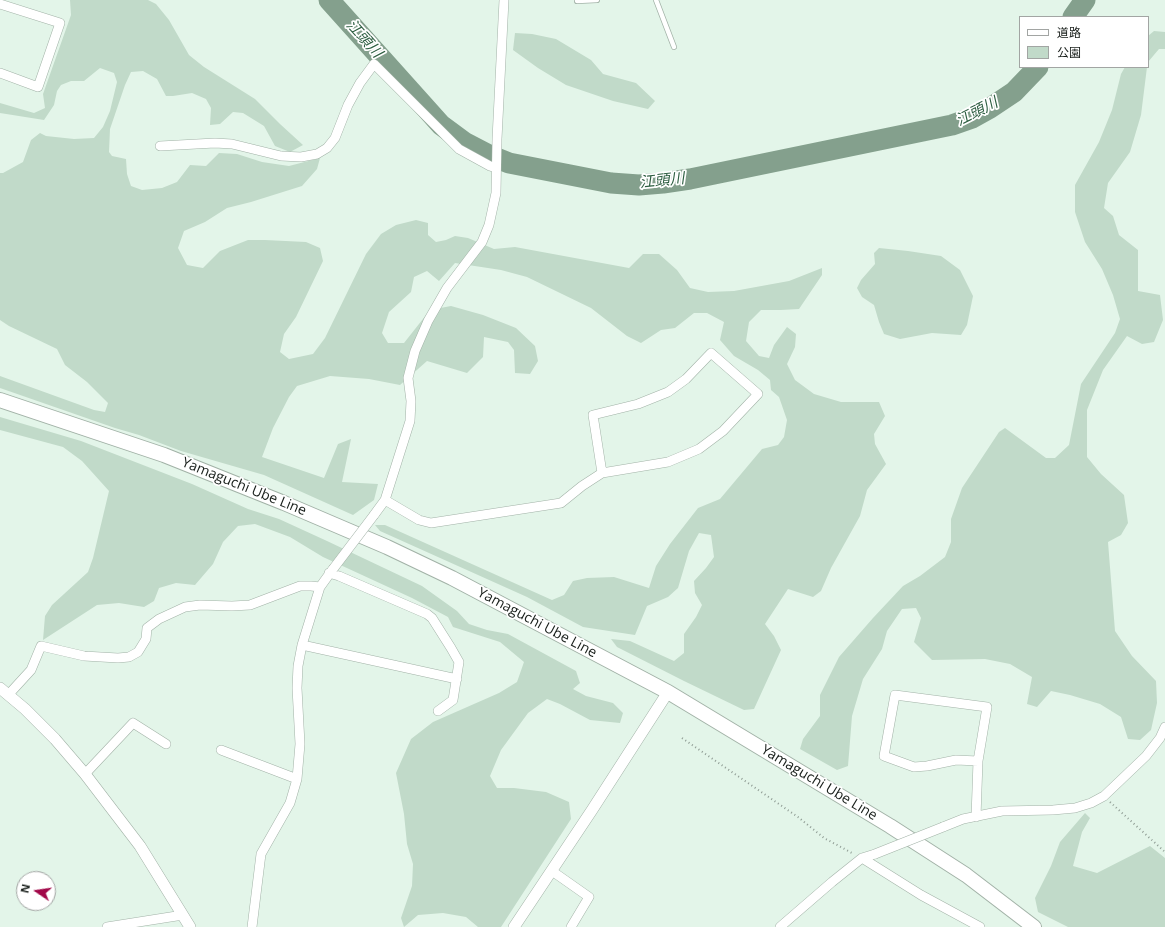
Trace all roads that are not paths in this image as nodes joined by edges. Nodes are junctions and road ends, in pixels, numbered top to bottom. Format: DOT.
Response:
graph roads {
  1 [pos="504,0"];
  2 [pos="598,0"];
  3 [pos="656,0"];
  4 [pos="577,1"];
  5 [pos="2,5"];
  6 [pos="0,15"];
  7 [pos="674,47"];
  8 [pos="0,73"];
  9 [pos="160,146"];
  10 [pos="496,166"];
  11 [pos="0,400"];
  12 [pos="602,473"];
  13 [pos="385,500"];
  14 [pos="331,571"];
  15 [pos="320,587"];
  16 [pos="302,645"];
  17 [pos="458,679"];
  18 [pos="4,691"];
  19 [pos="668,692"];
  20 [pos="438,712"];
  21 [pos="1165,727"];
  22 [pos="166,744"];
  23 [pos="221,750"];
  24 [pos="978,761"];
  25 [pos="85,774"];
  26 [pos="297,779"];
  27 [pos="976,816"];
  28 [pos="862,858"];
  29 [pos="552,871"];
  30 [pos="183,915"];
  31 [pos="107,927"];
  32 [pos="190,927"];
  33 [pos="252,927"];
  34 [pos="514,927"];
  35 [pos="571,927"];
  36 [pos="780,927"];
  37 [pos="980,927"];
  38 [pos="1034,927"];
  1 -- 10 [label="street"];
  2 -- 4 [label="lane"];
  3 -- 7 [label="lane"];
  5 -- 6 [label="street"];
  5 -- 8 [label="street"];
  9 -- 10 [label="street"];
  10 -- 13 [label="street"];
  11 -- 19 [label="main road, Yamaguchi Ube Line"];
  12 -- 12 [label="street"];
  12 -- 13 [label="street"];
  13 -- 14 [label="street, bridge"];
  14 -- 15 [label="street"];
  14 -- 17 [label="street"];
  15 -- 16 [label="street"];
  15 -- 18 [label="street"];
  16 -- 17 [label="street"];
  16 -- 26 [label="street"];
  17 -- 20 [label="street"];
  18 -- 25 [label="street"];
  19 -- 29 [label="street"];
  19 -- 38 [label="main road, Yamaguchi Ube Line"];
  21 -- 27 [label="street"];
  22 -- 25 [label="street"];
  23 -- 26 [label="street"];
  24 -- 24 [label="street"];
  24 -- 27 [label="street"];
  25 -- 30 [label="street"];
  26 -- 33 [label="street"];
  27 -- 28 [label="street, bridge"];
  28 -- 36 [label="street"];
  28 -- 37 [label="street"];
  29 -- 34 [label="street"];
  29 -- 35 [label="street"];
  30 -- 31 [label="street"];
  30 -- 32 [label="street"];
}
